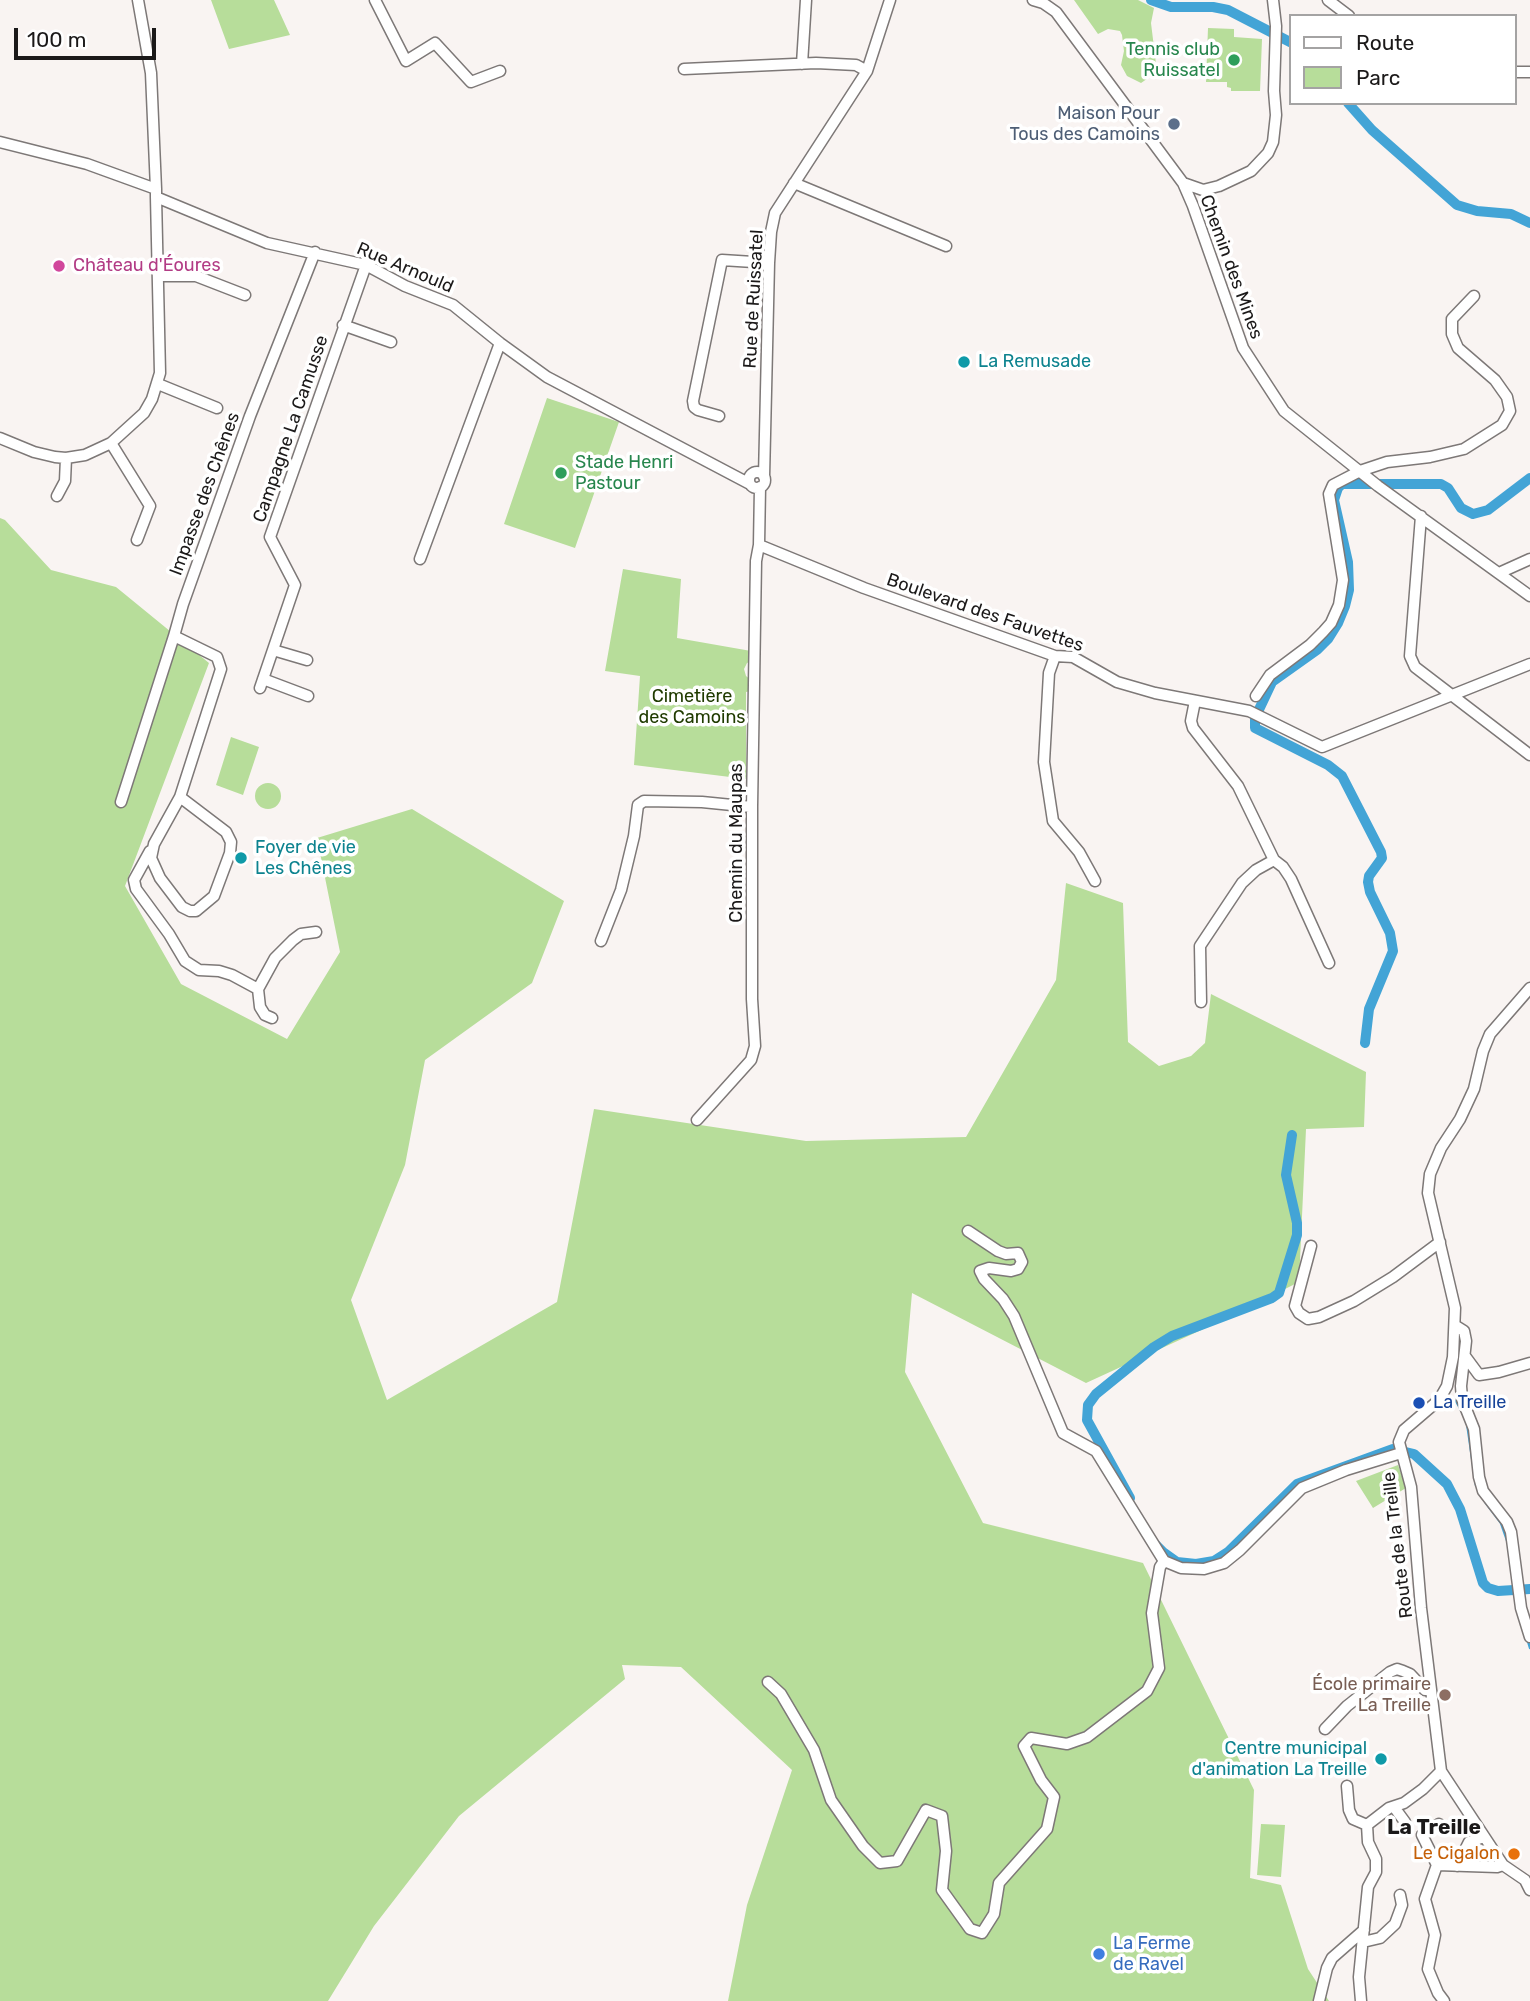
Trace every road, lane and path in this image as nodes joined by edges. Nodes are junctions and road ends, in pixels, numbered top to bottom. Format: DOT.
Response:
graph roads {
  1 [pos="138,0"];
  2 [pos="376,0"];
  3 [pos="806,0"];
  4 [pos="890,0"];
  5 [pos="1033,0"];
  6 [pos="1273,0"];
  7 [pos="1328,0"];
  8 [pos="1346,14"];
  9 [pos="802,64"];
  10 [pos="684,69"];
  11 [pos="500,71"];
  12 [pos="867,71"];
  13 [pos="0,142"];
  14 [pos="794,183"];
  15 [pos="1183,183"];
  16 [pos="156,193"];
  17 [pos="946,246"];
  18 [pos="316,252"];
  19 [pos="769,263"];
  20 [pos="366,265"];
  21 [pos="159,276"];
  22 [pos="245,295"];
  23 [pos="1474,296"];
  24 [pos="343,325"];
  25 [pos="391,342"];
  26 [pos="500,343"];
  27 [pos="158,384"];
  28 [pos="217,408"];
  29 [pos="719,416"];
  30 [pos="0,438"];
  31 [pos="111,443"];
  32 [pos="66,458"];
  33 [pos="1363,474"];
  34 [pos="757,479"];
  35 [pos="57,496"];
  36 [pos="1421,516"];
  37 [pos="137,540"];
  38 [pos="759,545"];
  39 [pos="420,559"];
  40 [pos="1530,559"];
  41 [pos="1499,573"];
  42 [pos="1530,596"];
  43 [pos="174,636"];
  44 [pos="273,650"];
  45 [pos="1055,656"];
  46 [pos="307,660"];
  47 [pos="1530,664"];
  48 [pos="308,696"];
  49 [pos="1256,696"];
  50 [pos="1451,696"];
  51 [pos="1195,701"];
  52 [pos="1530,755"];
  53 [pos="180,797"];
  54 [pos="121,802"];
  55 [pos="752,807"];
  56 [pos="154,845"];
  57 [pos="1274,860"];
  58 [pos="1095,881"];
  59 [pos="316,932"];
  60 [pos="601,941"];
  61 [pos="1329,963"];
  62 [pos="1530,988"];
  63 [pos="258,989"];
  64 [pos="1201,1002"];
  65 [pos="272,1018"];
  66 [pos="697,1120"];
  67 [pos="968,1231"];
  68 [pos="1440,1242"];
  69 [pos="1311,1246"];
  70 [pos="1456,1326"];
  71 [pos="1465,1356"];
  72 [pos="1530,1363"];
  73 [pos="1401,1452"];
  74 [pos="1164,1562"];
  75 [pos="1530,1637"];
  76 [pos="768,1682"];
  77 [pos="1431,1690"];
  78 [pos="1325,1729"];
  79 [pos="1441,1771"];
  80 [pos="1347,1786"];
  81 [pos="1394,1807"];
  82 [pos="1405,1822"];
  83 [pos="1439,1824"];
  84 [pos="1367,1825"];
  85 [pos="1484,1837"];
  86 [pos="1437,1865"];
  87 [pos="1503,1865"];
  88 [pos="1457,1866"];
  89 [pos="1530,1890"];
  90 [pos="1400,1895"];
  91 [pos="1364,1930"];
  92 [pos="1363,1942"];
  93 [pos="1319,2001"];
  94 [pos="1361,2001"];
  95 [pos="1444,2001"];
  1 -- 16 [label="street"];
  2 -- 11 [label="street"];
  3 -- 9 [label="street"];
  4 -- 12 [label="street, Rue de Ruissatel"];
  5 -- 15 [label="street, Chemin des Mines"];
  6 -- 15 [label="street"];
  7 -- 8 [label="street"];
  9 -- 10 [label="street"];
  9 -- 12 [label="street"];
  12 -- 14 [label="street, Rue de Ruissatel"];
  13 -- 16 [label="street, Rue Arnould"];
  14 -- 17 [label="street"];
  14 -- 19 [label="street, Rue de Ruissatel"];
  15 -- 33 [label="street, Chemin des Mines"];
  16 -- 18 [label="street, Rue Arnould"];
  16 -- 21 [label="street"];
  18 -- 20 [label="street, Rue Arnould"];
  18 -- 43 [label="street, Impasse des Chênes"];
  19 -- 29 [label="street"];
  19 -- 34 [label="street, Rue de Ruissatel"];
  20 -- 24 [label="street, Campagne La Camusse"];
  20 -- 26 [label="street, Rue Arnould"];
  21 -- 22 [label="street"];
  21 -- 27 [label="street"];
  23 -- 33 [label="street"];
  24 -- 25 [label="street"];
  24 -- 44 [label="street, Campagne La Camusse"];
  26 -- 34 [label="street, Rue Arnould"];
  26 -- 39 [label="street"];
  27 -- 28 [label="street"];
  27 -- 31 [label="street"];
  30 -- 32 [label="street"];
  31 -- 32 [label="street"];
  31 -- 37 [label="street"];
  32 -- 35 [label="street"];
  33 -- 36 [label="street, Chemin des Mines"];
  33 -- 49 [label="street"];
  34 -- 38 [label="street"];
  36 -- 41 [label="street, Chemin des Mines"];
  36 -- 50 [label="street"];
  38 -- 45 [label="street, Boulevard des Fauvettes"];
  38 -- 55 [label="street, Chemin du Maupas"];
  40 -- 41 [label="street"];
  41 -- 42 [label="street, Chemin des Mines"];
  43 -- 53 [label="street"];
  43 -- 54 [label="street, Impasse des Chênes"];
  44 -- 46 [label="street"];
  44 -- 48 [label="street, Campagne La Camusse"];
  45 -- 51 [label="street, Boulevard des Fauvettes"];
  45 -- 58 [label="street"];
  47 -- 50 [label="street, Boulevard des Fauvettes"];
  50 -- 51 [label="street, Boulevard des Fauvettes"];
  50 -- 52 [label="street"];
  51 -- 57 [label="street"];
  53 -- 56 [label="street"];
  53 -- 56 [label="street"];
  55 -- 60 [label="street"];
  55 -- 66 [label="street, Chemin du Maupas"];
  56 -- 63 [label="street"];
  57 -- 61 [label="street"];
  57 -- 64 [label="street"];
  59 -- 63 [label="street"];
  62 -- 68 [label="street, Route de la Treille"];
  63 -- 65 [label="street"];
  67 -- 74 [label="street"];
  68 -- 69 [label="street"];
  68 -- 70 [label="street, Route de la Treille"];
  70 -- 71 [label="street"];
  70 -- 73 [label="street, Route de la Treille"];
  71 -- 72 [label="street"];
  71 -- 75 [label="street"];
  73 -- 74 [label="street"];
  73 -- 77 [label="street, Route de la Treille"];
  74 -- 76 [label="street"];
  77 -- 78 [label="street"];
  77 -- 79 [label="street, Route de la Treille"];
  79 -- 81 [label="street"];
  79 -- 85 [label="street"];
  80 -- 84 [label="street"];
  81 -- 82 [label="street"];
  81 -- 84 [label="street"];
  83 -- 86 [label="street"];
  84 -- 91 [label="street"];
  85 -- 87 [label="street"];
  85 -- 88 [label="street"];
  86 -- 88 [label="street"];
  86 -- 95 [label="street"];
  87 -- 88 [label="street"];
  87 -- 89 [label="street"];
  90 -- 92 [label="street"];
  91 -- 92 [label="street"];
  91 -- 93 [label="street"];
  92 -- 94 [label="street"];
}
